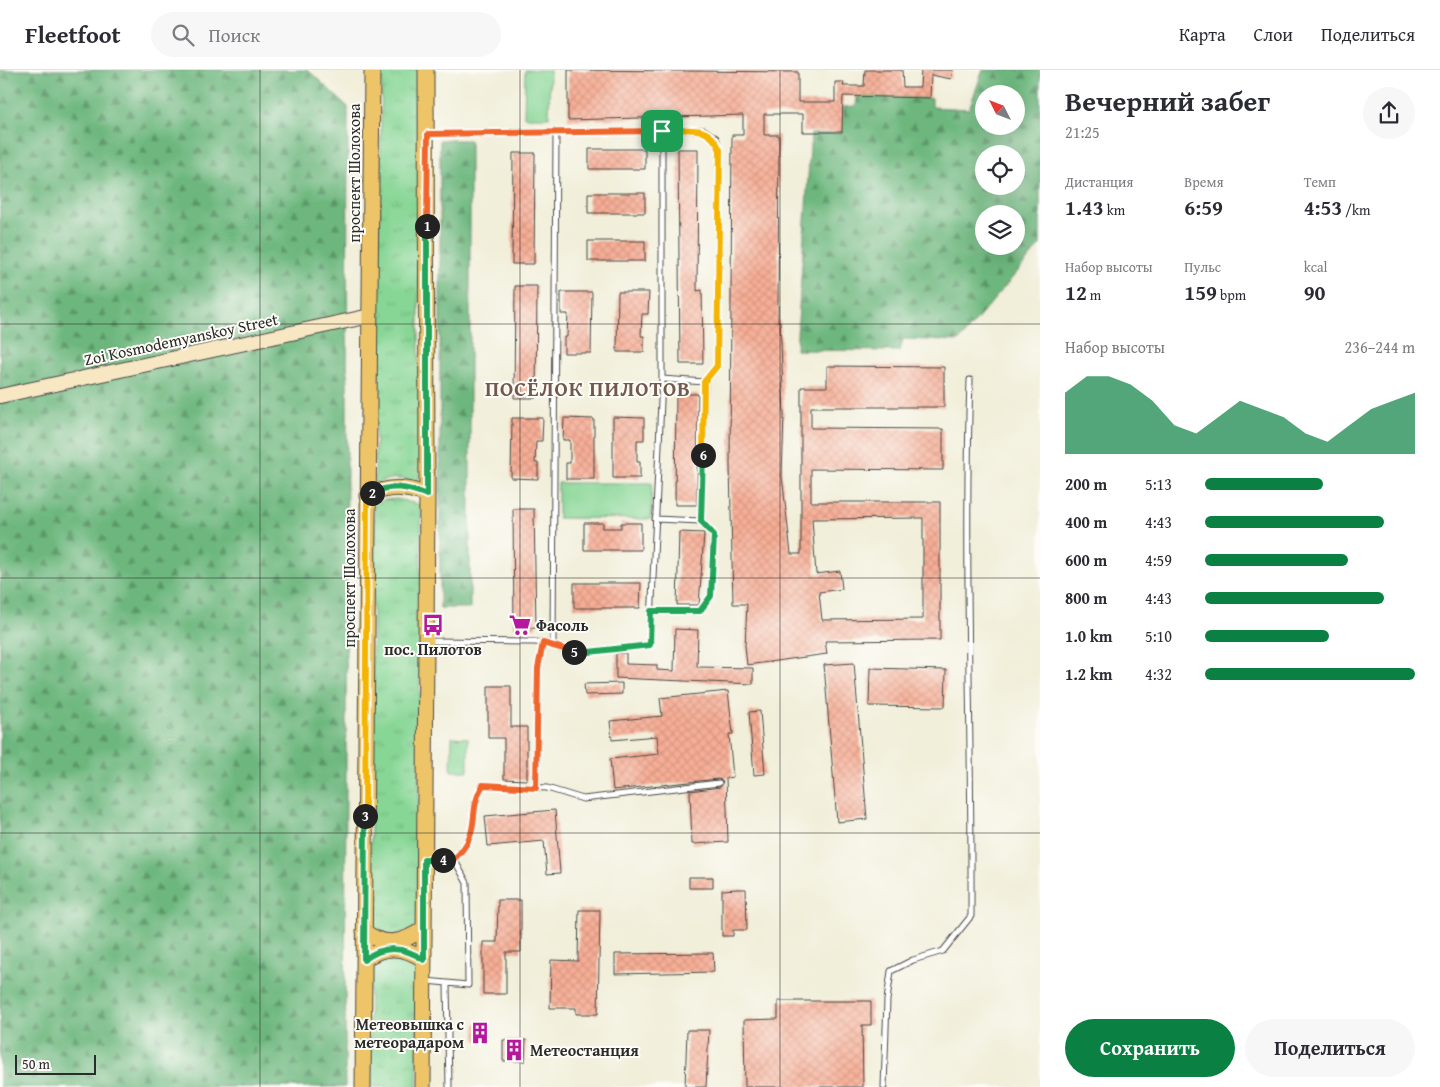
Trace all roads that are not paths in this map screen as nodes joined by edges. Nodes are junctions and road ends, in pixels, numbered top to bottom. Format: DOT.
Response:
graph roads {
  1 [pos="372,70"];
  2 [pos="426,70"];
  3 [pos="662,131"];
  4 [pos="556,132"];
  5 [pos="428,134"];
  6 [pos="370,316"];
  7 [pos="662,379"];
  8 [pos="970,380"];
  9 [pos="704,382"];
  10 [pos="0,396"];
  11 [pos="427,495"];
  12 [pos="367,496"];
  13 [pos="655,519"];
  14 [pos="701,521"];
  15 [pos="651,611"];
  16 [pos="426,641"];
  17 [pos="543,643"];
  18 [pos="553,644"];
  19 [pos="719,783"];
  20 [pos="536,788"];
  21 [pos="454,859"];
  22 [pos="424,860"];
  23 [pos="424,928"];
  24 [pos="364,931"];
  25 [pos="364,960"];
  26 [pos="424,960"];
  27 [pos="424,980"];
  28 [pos="447,984"];
  29 [pos="363,1087"];
  30 [pos="423,1087"];
  31 [pos="449,1087"];
  32 [pos="884,1087"];
  1 -- 6 [label="main road, проспект Шолохова"];
  2 -- 5 [label="main road"];
  3 -- 4 [label="lane"];
  3 -- 7 [label="lane"];
  3 -- 9 [label="lane"];
  4 -- 5 [label="lane"];
  4 -- 18 [label="lane"];
  5 -- 11 [label="main road"];
  6 -- 10 [label="street, Zoi Kosmodemyanskoy Street"];
  6 -- 12 [label="main road, проспект Шолохова"];
  7 -- 9 [label="lane"];
  7 -- 13 [label="lane"];
  8 -- 32 [label="lane"];
  9 -- 14 [label="lane"];
  11 -- 12 [label="main road"];
  11 -- 16 [label="main road"];
  12 -- 24 [label="main road, проспект Шолохова"];
  13 -- 14 [label="lane"];
  13 -- 15 [label="lane"];
  14 -- 15 [label="lane"];
  15 -- 18 [label="lane"];
  16 -- 17 [label="lane"];
  16 -- 22 [label="main road"];
  17 -- 18 [label="lane"];
  17 -- 20 [label="lane"];
  19 -- 20 [label="lane"];
  20 -- 21 [label="lane"];
  21 -- 22 [label="lane"];
  21 -- 28 [label="lane"];
  22 -- 23 [label="main road"];
  23 -- 24 [label="main road"];
  23 -- 26 [label="main road"];
  24 -- 25 [label="main road, проспект Шолохова"];
  25 -- 26 [label="main road"];
  25 -- 29 [label="main road, проспект Шолохова"];
  26 -- 27 [label="main road"];
  27 -- 28 [label="lane"];
  27 -- 30 [label="main road"];
  28 -- 31 [label="lane"];
}
